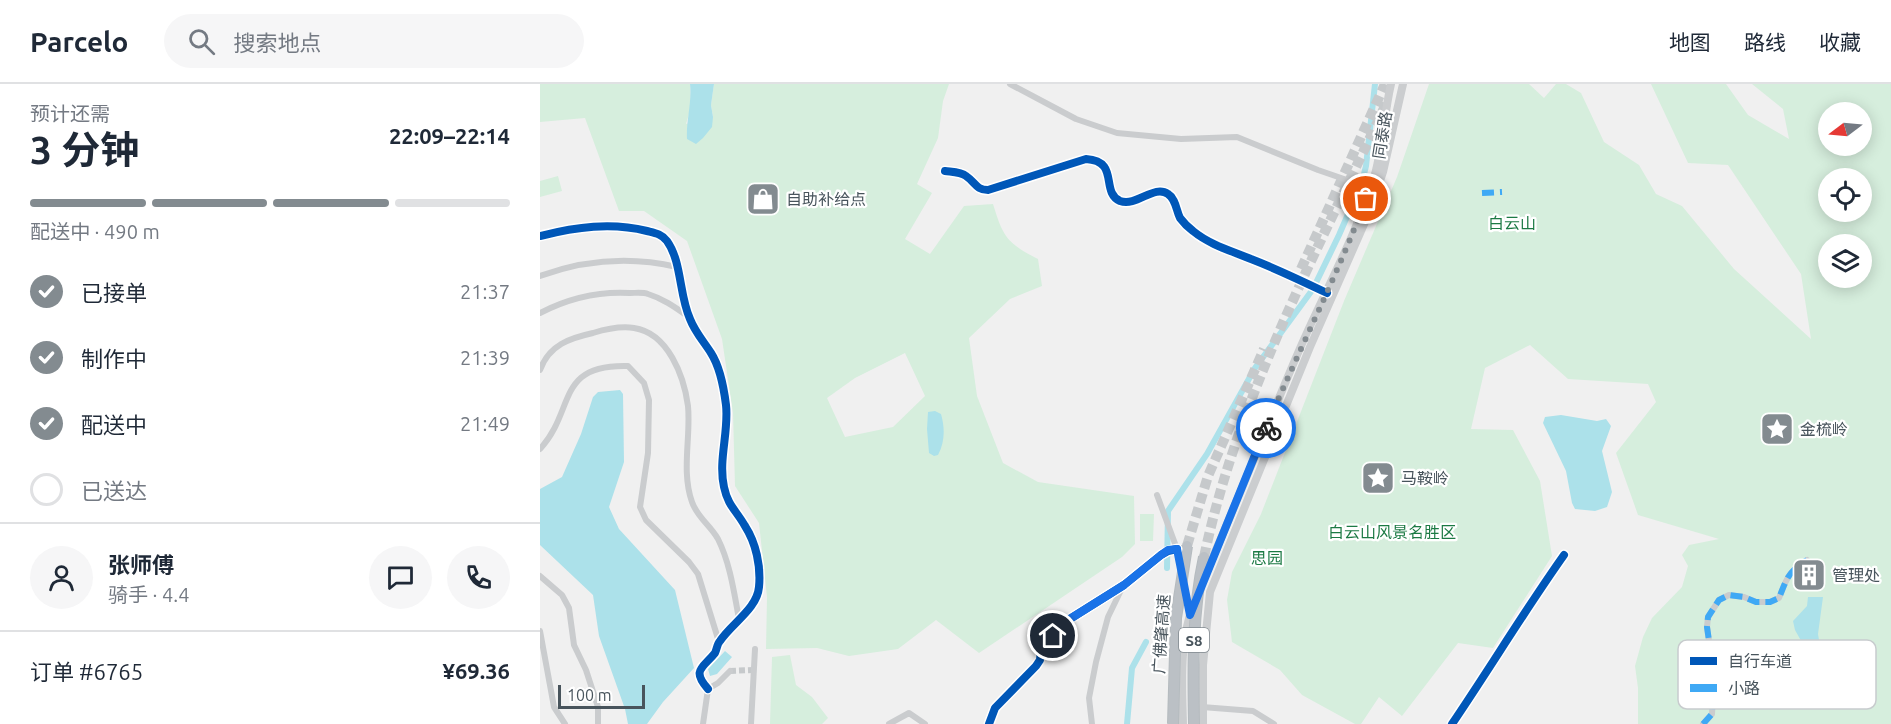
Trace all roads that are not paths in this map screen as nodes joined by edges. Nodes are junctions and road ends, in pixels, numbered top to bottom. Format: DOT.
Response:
graph roads {
  1 [pos="1010,84"];
  2 [pos="1391,84"];
  3 [pos="1403,84"];
  4 [pos="945,171"];
  5 [pos="1370,188"];
  6 [pos="540,236"];
  7 [pos="676,267"];
  8 [pos="540,276"];
  9 [pos="1327,293"];
  10 [pos="540,313"];
  11 [pos="689,318"];
  12 [pos="540,370"];
  13 [pos="540,449"];
  14 [pos="1156,495"];
  15 [pos="1182,548"];
  16 [pos="1564,555"];
  17 [pos="1204,557"];
  18 [pos="1807,560"];
  19 [pos="540,576"];
  20 [pos="1124,585"];
  21 [pos="1201,586"];
  22 [pos="1210,592"];
  23 [pos="1190,615"];
  24 [pos="739,619"];
  25 [pos="1208,619"];
  26 [pos="540,631"];
  27 [pos="1709,640"];
  28 [pos="719,642"];
  29 [pos="755,650"];
  30 [pos="730,671"];
  31 [pos="708,689"];
  32 [pos="1202,707"];
  33 [pos="1712,709"];
  34 [pos="565,724"];
  35 [pos="598,724"];
  36 [pos="703,724"];
  37 [pos="751,724"];
  38 [pos="889,724"];
  39 [pos="925,724"];
  40 [pos="989,724"];
  41 [pos="1092,724"];
  42 [pos="1173,724"];
  43 [pos="1183,724"];
  44 [pos="1194,724"];
  45 [pos="1203,724"];
  46 [pos="1274,724"];
  47 [pos="1452,724"];
  48 [pos="1703,724"];
  1 -- 5 [label="street"];
  2 -- 5 [label="main road, 同泰路"];
  3 -- 22 [label="main road, 同泰路"];
  4 -- 9 [label="street"];
  5 -- 9 [label="main road, 同泰路"];
  6 -- 7 [label="street"];
  7 -- 8 [label="street"];
  7 -- 11 [label="street"];
  9 -- 21 [label="main road, 同泰路"];
  10 -- 11 [label="street"];
  11 -- 24 [label="street"];
  12 -- 24 [label="street"];
  13 -- 28 [label="street"];
  14 -- 15 [label="street"];
  15 -- 20 [label="street"];
  15 -- 23 [label="street"];
  15 -- 42 [label="highway, 广佛肇高速 / S8, bridge"];
  16 -- 47 [label="street"];
  17 -- 44 [label="highway, 广佛肇高速 / S8, bridge"];
  18 -- 27 [label="street"];
  19 -- 35 [label="street"];
  20 -- 40 [label="street"];
  20 -- 41 [label="street"];
  21 -- 22 [label="main road"];
  21 -- 23 [label="main road, 同泰路"];
  22 -- 25 [label="main road, 同泰路"];
  22 -- 44 [label="main road"];
  23 -- 25 [label="main road"];
  23 -- 43 [label="main road, 同泰路"];
  24 -- 28 [label="street"];
  25 -- 32 [label="main road, 同泰路"];
  26 -- 34 [label="street"];
  28 -- 31 [label="street"];
  29 -- 37 [label="street"];
  30 -- 31 [label="street"];
  31 -- 36 [label="street"];
  32 -- 45 [label="main road, 同泰路"];
  32 -- 46 [label="street"];
  33 -- 48 [label="street"];
  38 -- 39 [label="street"];
}
